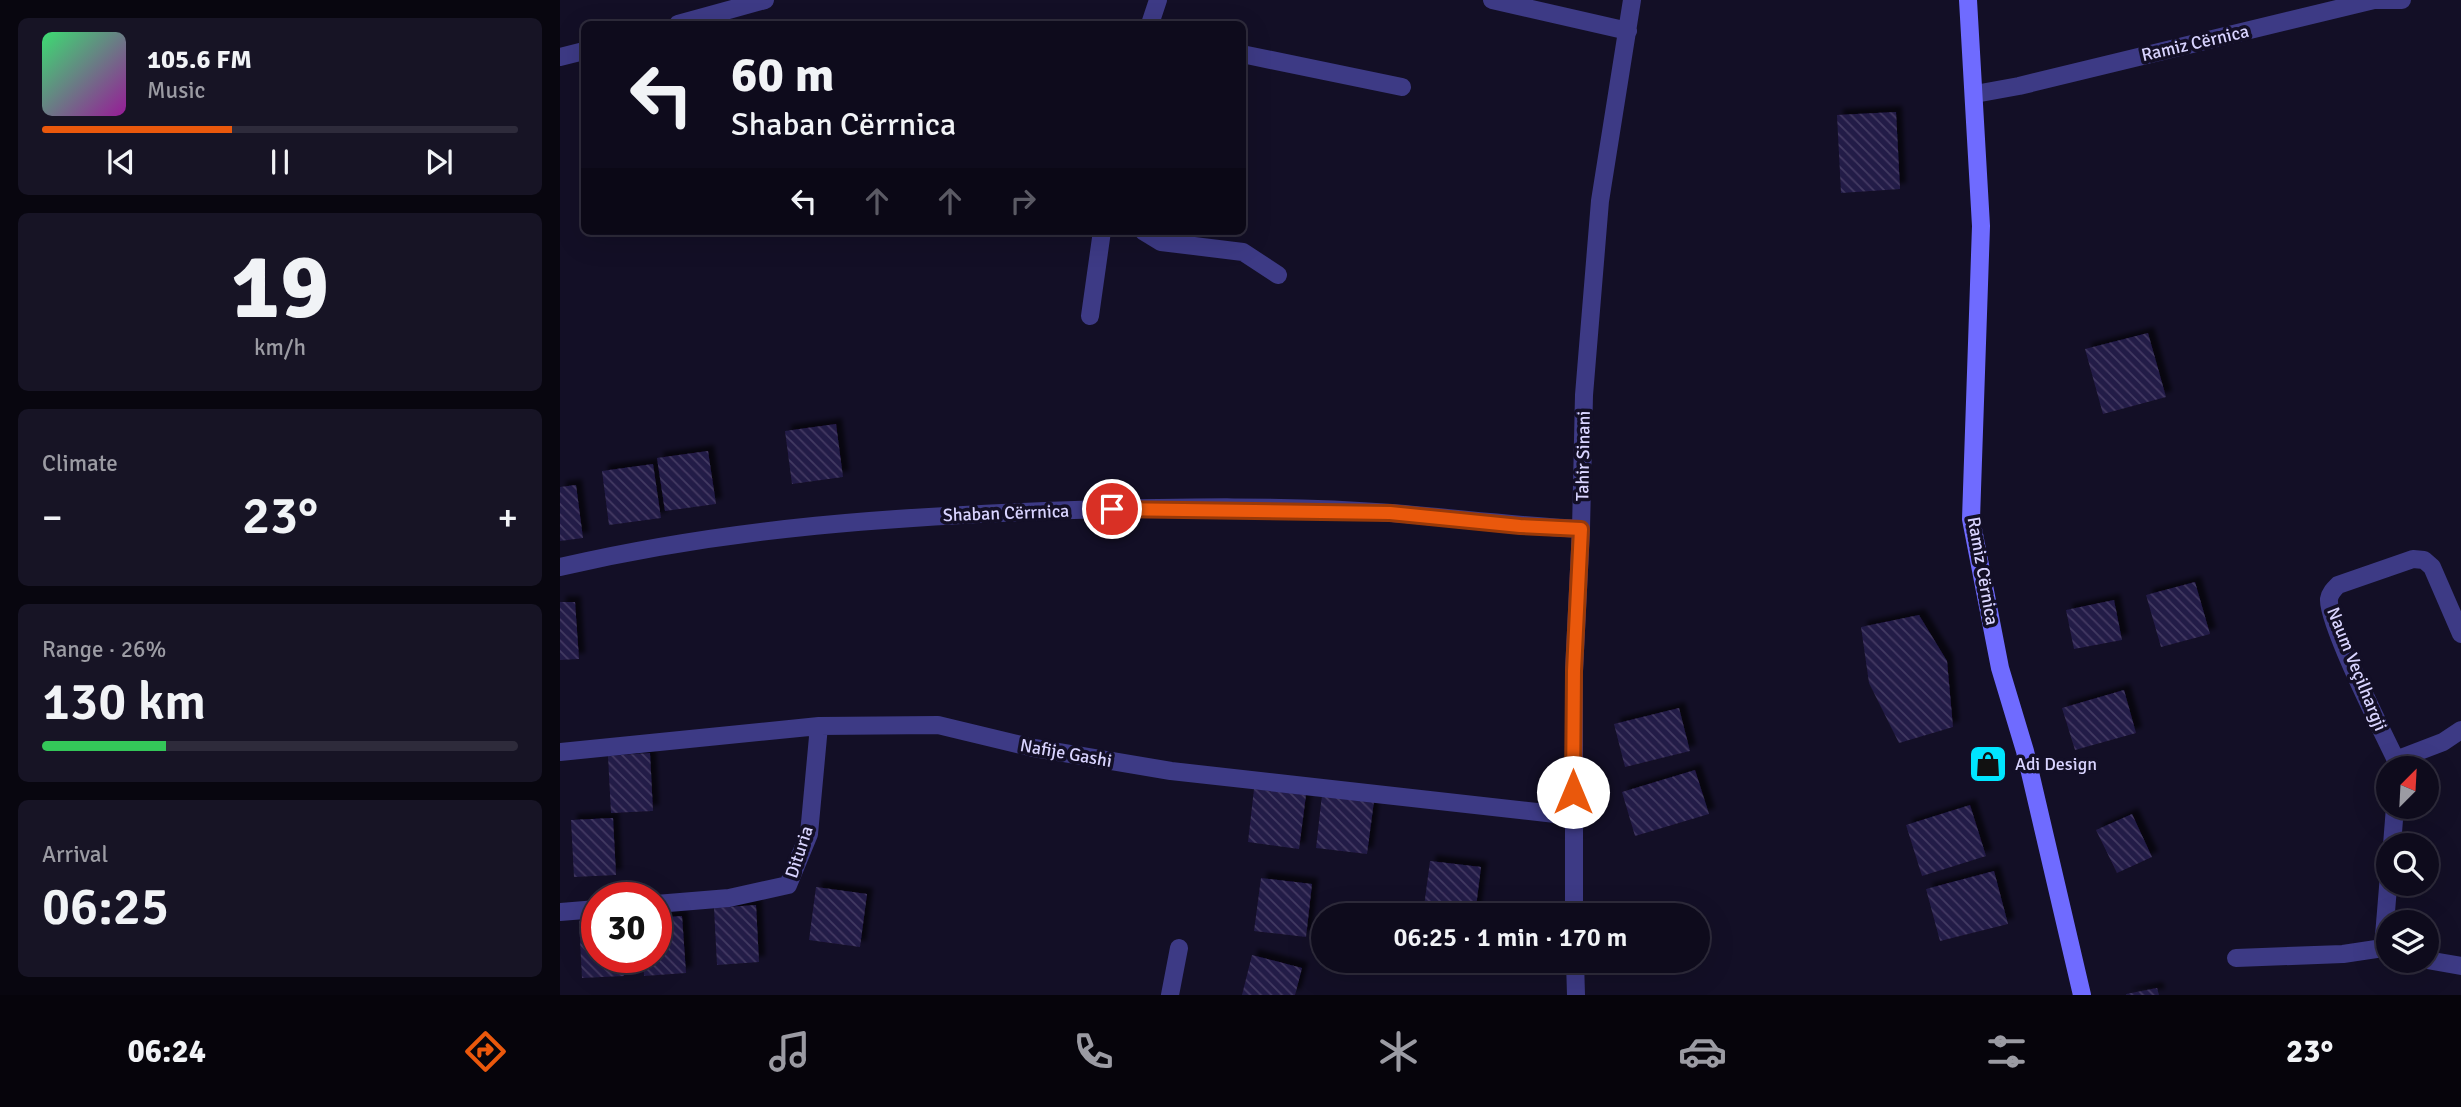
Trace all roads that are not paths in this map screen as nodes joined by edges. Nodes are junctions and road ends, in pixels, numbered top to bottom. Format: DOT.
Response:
graph roads {
  1 [pos="765,0"];
  2 [pos="1158,0"];
  3 [pos="1492,0"];
  4 [pos="1632,0"];
  5 [pos="1968,0"];
  6 [pos="2375,0"];
  7 [pos="2402,0"];
  8 [pos="689,21"];
  9 [pos="1151,21"];
  10 [pos="1628,31"];
  11 [pos="581,52"];
  12 [pos="1246,55"];
  13 [pos="560,58"];
  14 [pos="1402,87"];
  15 [pos="1975,94"];
  16 [pos="1101,235"];
  17 [pos="1150,235"];
  18 [pos="1278,275"];
  19 [pos="1090,316"];
  20 [pos="1581,529"];
  21 [pos="560,567"];
  22 [pos="2461,634"];
  23 [pos="819,726"];
  24 [pos="2461,730"];
  25 [pos="560,752"];
  26 [pos="2392,756"];
  27 [pos="2413,756"];
  28 [pos="1573,816"];
  29 [pos="672,903"];
  30 [pos="1574,903"];
  31 [pos="581,910"];
  32 [pos="560,912"];
  33 [pos="1179,948"];
  34 [pos="2376,950"];
  35 [pos="2236,958"];
  36 [pos="2439,962"];
  37 [pos="2461,966"];
  38 [pos="1575,973"];
  39 [pos="1170,995"];
  40 [pos="1576,995"];
  41 [pos="2082,995"];
  1 -- 8 [label="street"];
  2 -- 9 [label="street"];
  3 -- 10 [label="street"];
  4 -- 10 [label="street, Tahir Sinani"];
  5 -- 15 [label="street, Ramiz Cërnica"];
  6 -- 7 [label="street, Ramiz Cërnica"];
  6 -- 15 [label="street, Ramiz Cërnica"];
  10 -- 20 [label="street, Tahir Sinani"];
  11 -- 13 [label="street"];
  12 -- 14 [label="street"];
  15 -- 41 [label="street, Ramiz Cërnica"];
  16 -- 19 [label="street"];
  17 -- 18 [label="street"];
  20 -- 21 [label="street, Shaban Cërrnica"];
  20 -- 28 [label="street, Tahir Sinani"];
  22 -- 26 [label="street, Naum Veçilhargji"];
  23 -- 25 [label="street, Nafije Gashi"];
  23 -- 28 [label="street, Nafije Gashi"];
  23 -- 29 [label="street, Dituria"];
  24 -- 27 [label="street, Naum Veçilhargji"];
  28 -- 30 [label="street, Tahir Sinani"];
  31 -- 32 [label="street"];
  33 -- 39 [label="street"];
  34 -- 35 [label="street"];
  36 -- 37 [label="street"];
  38 -- 40 [label="street"];
}
